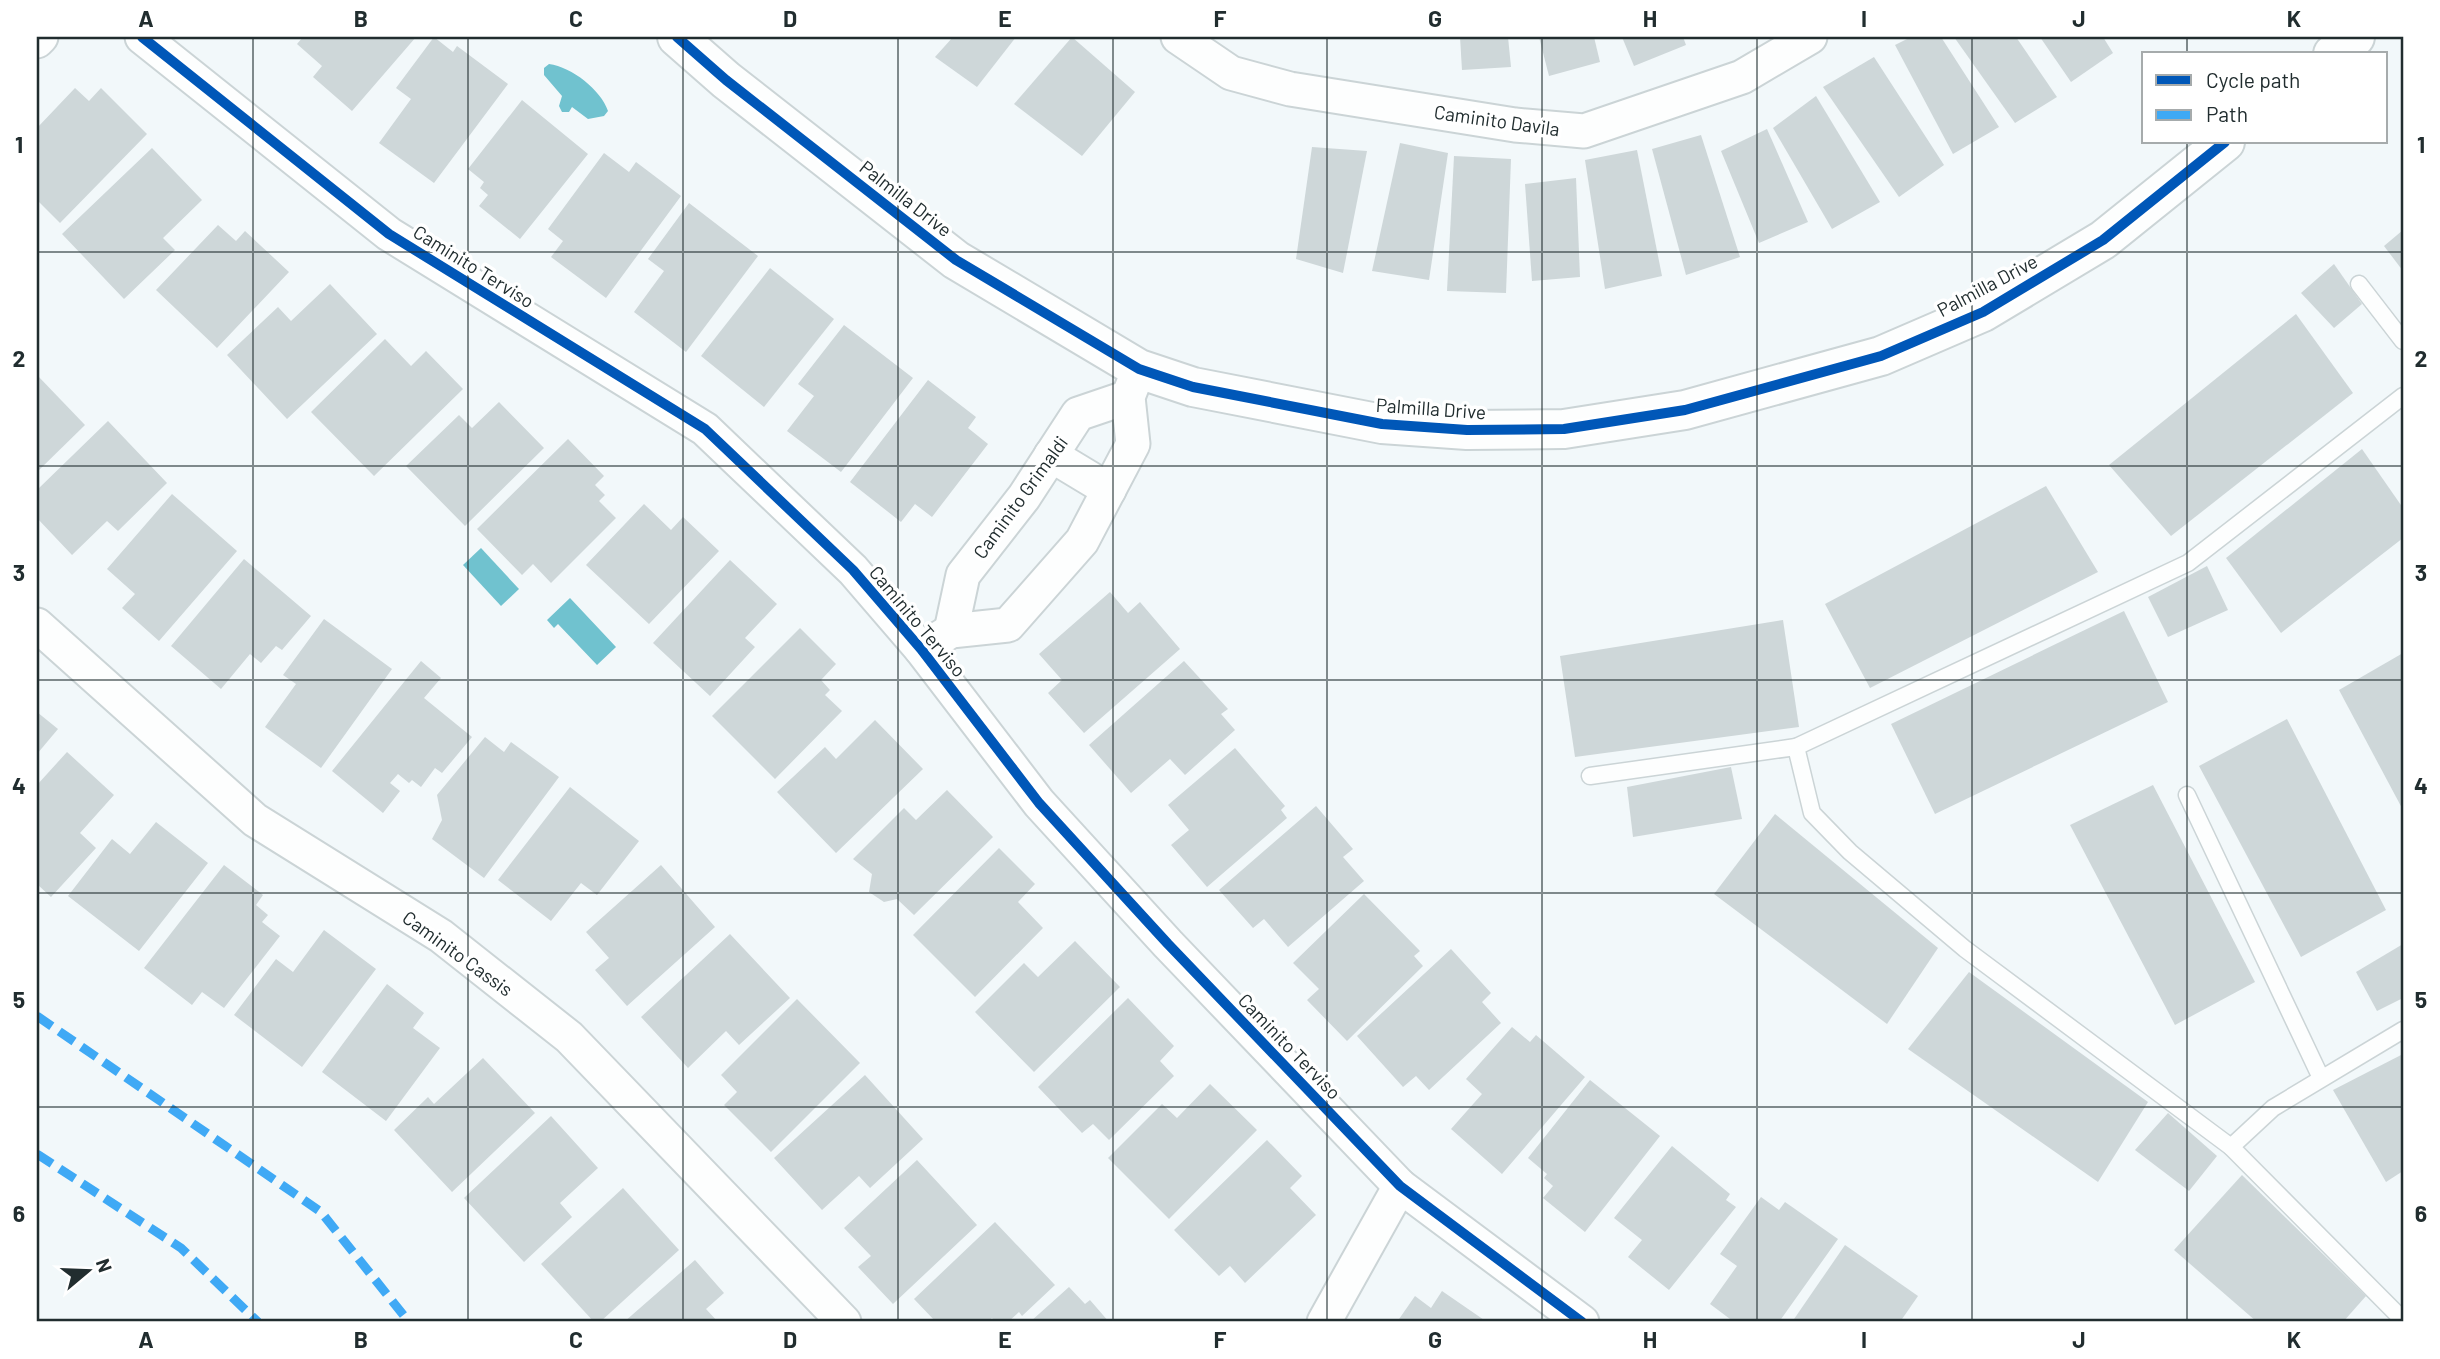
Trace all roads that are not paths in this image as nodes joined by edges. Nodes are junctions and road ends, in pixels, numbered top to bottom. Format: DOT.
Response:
graph roads {
  1 [pos="41,37"];
  2 [pos="142,37"];
  3 [pos="677,37"];
  4 [pos="1178,37"];
  5 [pos="1811,37"];
  6 [pos="2355,37"];
  7 [pos="37,41"];
  8 [pos="2336,52"];
  9 [pos="2223,144"];
  10 [pos="2359,284"];
  11 [pos="2403,341"];
  12 [pos="1133,383"];
  13 [pos="2403,396"];
  14 [pos="1051,455"];
  15 [pos="1109,490"];
  16 [pos="37,625"];
  17 [pos="951,631"];
  18 [pos="921,649"];
  19 [pos="1796,747"];
  20 [pos="1590,776"];
  21 [pos="2187,795"];
  22 [pos="2403,1030"];
  23 [pos="2321,1078"];
  24 [pos="2231,1147"];
  25 [pos="1400,1186"];
  26 [pos="2403,1320"];
  27 [pos="844,1322"];
  28 [pos="1324,1322"];
  29 [pos="1583,1322"];
  1 -- 7 [label="street"];
  2 -- 18 [label="street, Caminito Terviso"];
  3 -- 12 [label="street, Palmilla Drive"];
  4 -- 5 [label="street, Caminito Davila"];
  6 -- 8 [label="street"];
  9 -- 12 [label="street, Palmilla Drive"];
  10 -- 11 [label="lane"];
  12 -- 14 [label="street, Caminito Grimaldi"];
  12 -- 15 [label="street"];
  13 -- 19 [label="lane"];
  14 -- 15 [label="street"];
  14 -- 17 [label="street, Caminito Grimaldi"];
  15 -- 17 [label="street"];
  16 -- 27 [label="street, Caminito Cassis"];
  17 -- 18 [label="street"];
  18 -- 25 [label="street, Caminito Terviso"];
  19 -- 20 [label="lane"];
  19 -- 24 [label="lane"];
  21 -- 23 [label="lane"];
  22 -- 23 [label="lane"];
  23 -- 24 [label="lane"];
  24 -- 26 [label="lane"];
  25 -- 28 [label="street"];
  25 -- 29 [label="street, Caminito Terviso"];
}
